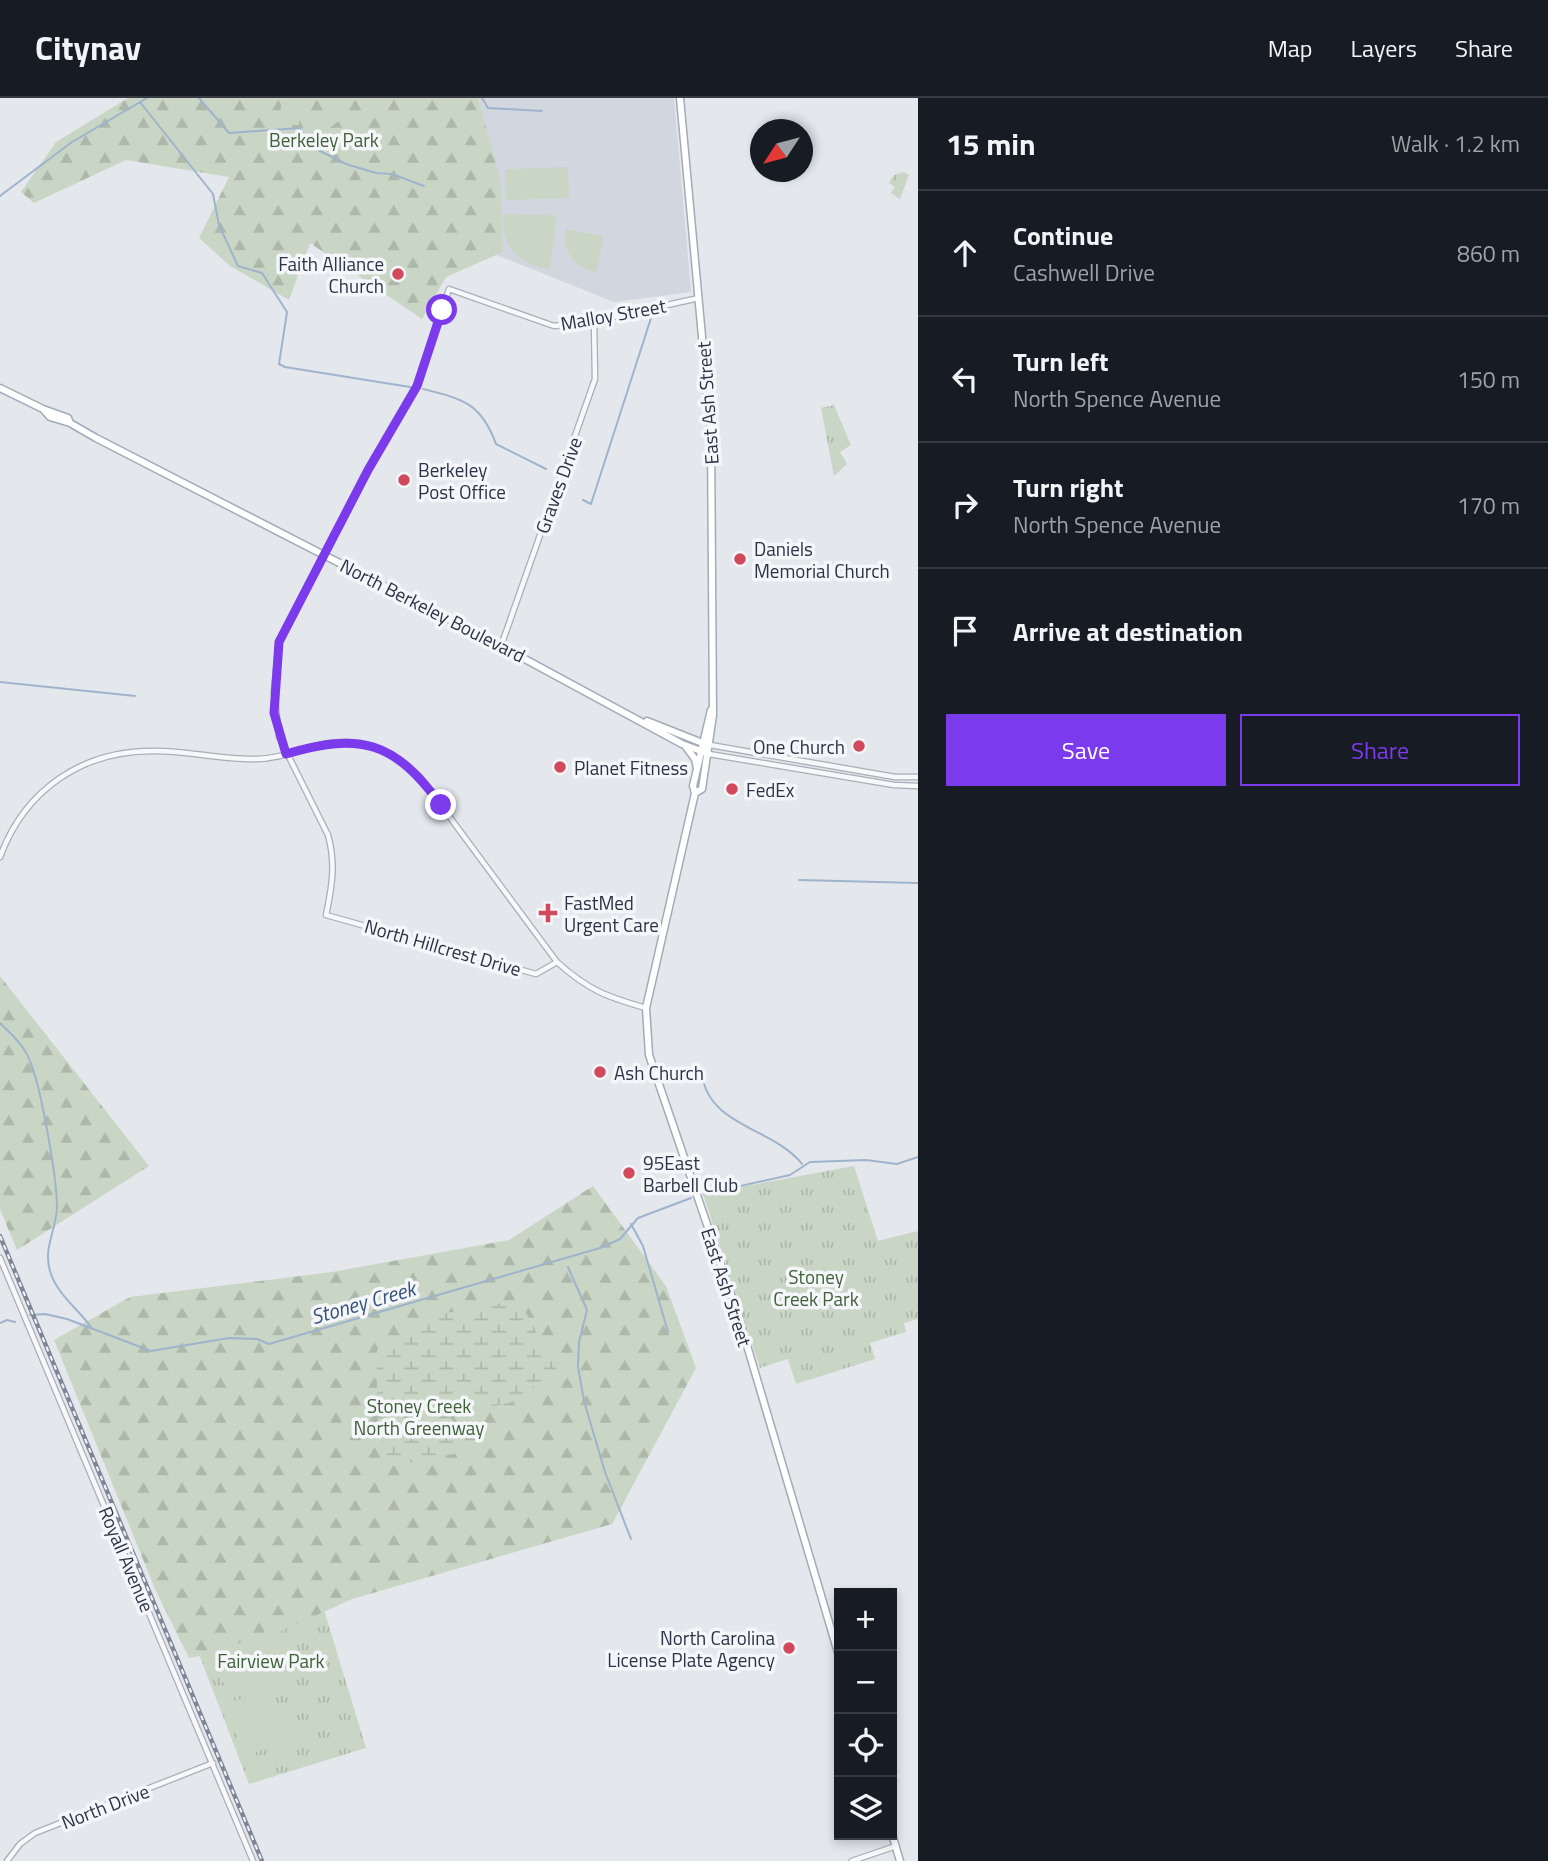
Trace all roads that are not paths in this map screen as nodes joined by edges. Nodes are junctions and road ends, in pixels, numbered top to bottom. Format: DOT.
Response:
graph roads {
  1 [pos="680,98"];
  2 [pos="699,298"];
  3 [pos="594,321"];
  4 [pos="0,388"];
  5 [pos="325,554"];
  6 [pos="501,646"];
  7 [pos="645,721"];
  8 [pos="682,744"];
  9 [pos="707,745"];
  10 [pos="706,753"];
  11 [pos="286,754"];
  12 [pos="698,769"];
  13 [pos="918,777"];
  14 [pos="918,786"];
  15 [pos="695,793"];
  16 [pos="0,857"];
  17 [pos="557,962"];
  18 [pos="646,1008"];
  19 [pos="0,1258"];
  20 [pos="838,1651"];
  21 [pos="213,1763"];
  22 [pos="894,1840"];
  23 [pos="896,1846"];
  24 [pos="7,1861"];
  25 [pos="253,1861"];
  26 [pos="852,1861"];
  27 [pos="900,1861"];
  1 -- 2 [label="main road, East Ash Street"];
  2 -- 3 [label="street, Malloy Street"];
  2 -- 9 [label="main road, East Ash Street"];
  3 -- 5 [label="street, Malloy Street"];
  3 -- 6 [label="street, Graves Drive"];
  4 -- 5 [label="main road, North Berkeley Boulevard"];
  5 -- 6 [label="main road, North Berkeley Boulevard"];
  5 -- 11 [label="street"];
  6 -- 7 [label="main road, North Berkeley Boulevard"];
  7 -- 8 [label="main road, North Berkeley Boulevard"];
  7 -- 9 [label="main road, North Berkeley Boulevard"];
  8 -- 10 [label="main road, North Berkeley Boulevard"];
  8 -- 12 [label="main road"];
  9 -- 10 [label="main road, East Ash Street"];
  9 -- 13 [label="street"];
  10 -- 12 [label="main road, East Ash Street"];
  10 -- 14 [label="street"];
  10 -- 15 [label="main road, East Ash Street"];
  11 -- 16 [label="street"];
  11 -- 17 [label="street"];
  11 -- 17 [label="street, North Hillcrest Drive"];
  12 -- 15 [label="main road, East Ash Street"];
  15 -- 18 [label="main road, East Ash Street"];
  17 -- 18 [label="street"];
  18 -- 20 [label="main road, East Ash Street"];
  19 -- 21 [label="street, Royall Avenue"];
  21 -- 24 [label="street, North Drive"];
  21 -- 25 [label="street, Royall Avenue"];
  22 -- 23 [label="main road"];
  23 -- 26 [label="street"];
  23 -- 27 [label="main road"];
}
